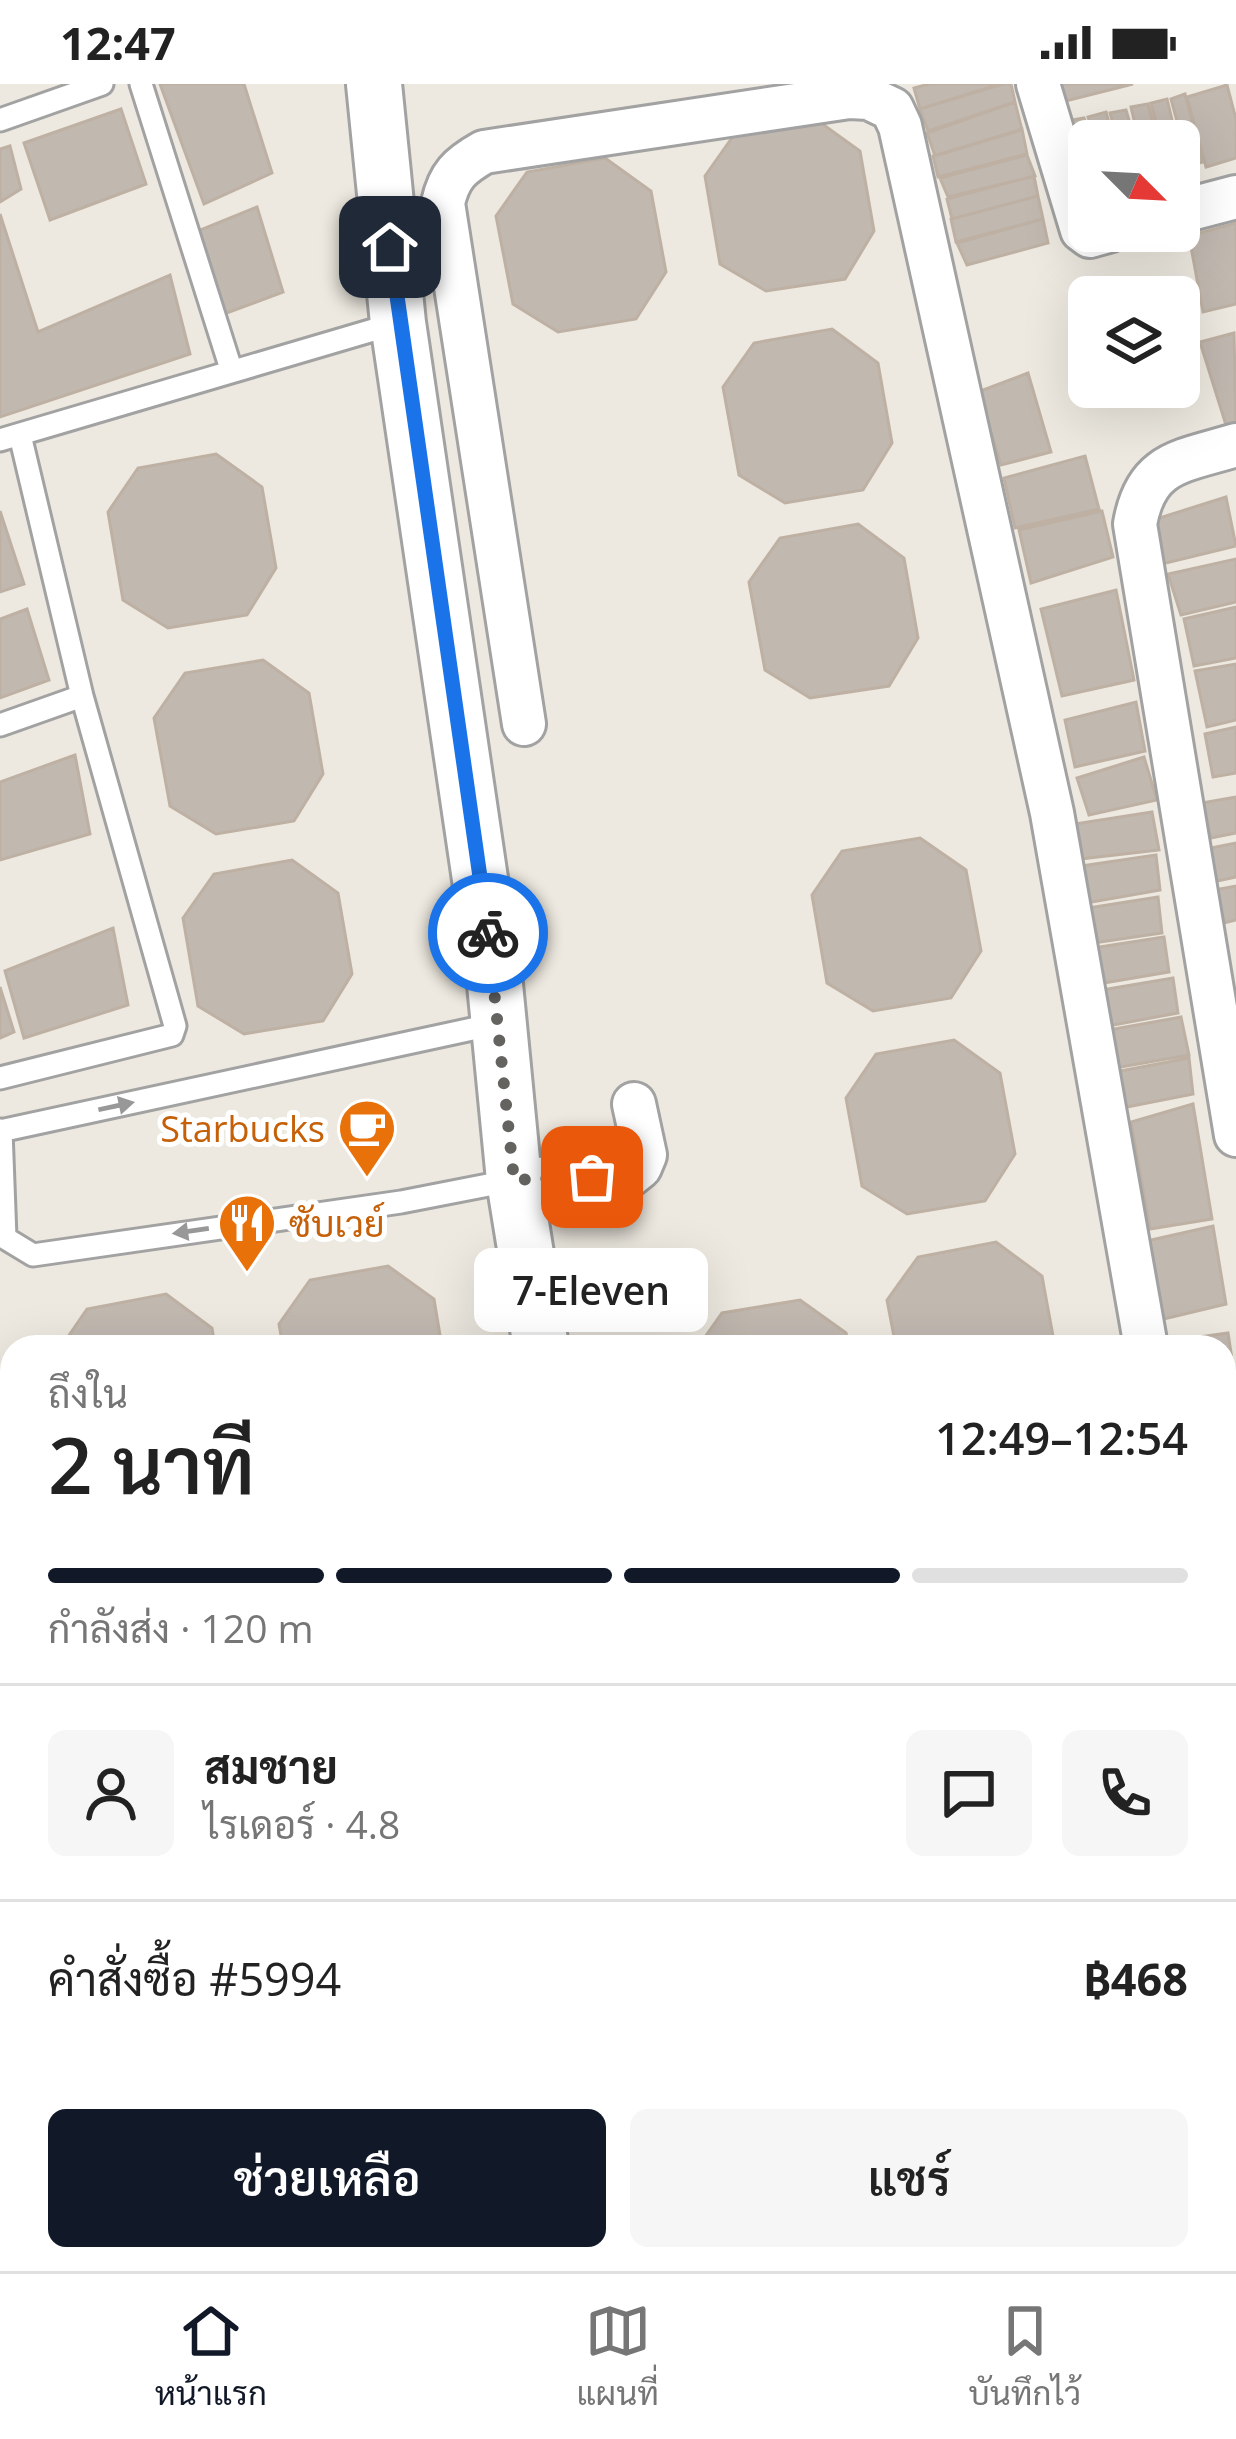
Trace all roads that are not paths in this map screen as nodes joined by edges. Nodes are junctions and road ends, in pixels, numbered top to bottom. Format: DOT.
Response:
graph roads {
  1 [pos="102,84"];
  2 [pos="141,84"];
  3 [pos="374,84"];
  4 [pos="1038,84"];
  5 [pos="0,120"];
  6 [pos="1068,184"];
  7 [pos="1236,197"];
  8 [pos="1200,206"];
  9 [pos="398,323"];
  10 [pos="231,369"];
  11 [pos="10,437"];
  12 [pos="1236,445"];
  13 [pos="518,671"];
  14 [pos="452,683"];
  15 [pos="82,696"];
  16 [pos="524,724"];
  17 [pos="0,725"];
  18 [pos="500,1023"];
  19 [pos="0,1078"];
  20 [pos="634,1103"];
  21 [pos="1,1131"];
  22 [pos="1236,1135"];
  23 [pos="514,1180"];
  24 [pos="539,1335"];
  25 [pos="1143,1335"];
  1 -- 5 [label="lane"];
  2 -- 10 [label="lane"];
  3 -- 9 [label="street"];
  4 -- 6 [label="street"];
  7 -- 8 [label="street"];
  9 -- 10 [label="lane"];
  9 -- 14 [label="street"];
  10 -- 11 [label="lane"];
  11 -- 15 [label="lane"];
  12 -- 22 [label="street"];
  13 -- 14 [label="street"];
  13 -- 16 [label="street"];
  13 -- 25 [label="street"];
  14 -- 18 [label="street"];
  15 -- 17 [label="lane"];
  15 -- 19 [label="lane"];
  21 -- 18 [label="lane, one-way"];
  18 -- 23 [label="street"];
  20 -- 23 [label="street"];
  23 -- 21 [label="lane, one-way"];
  23 -- 24 [label="street"];
}
